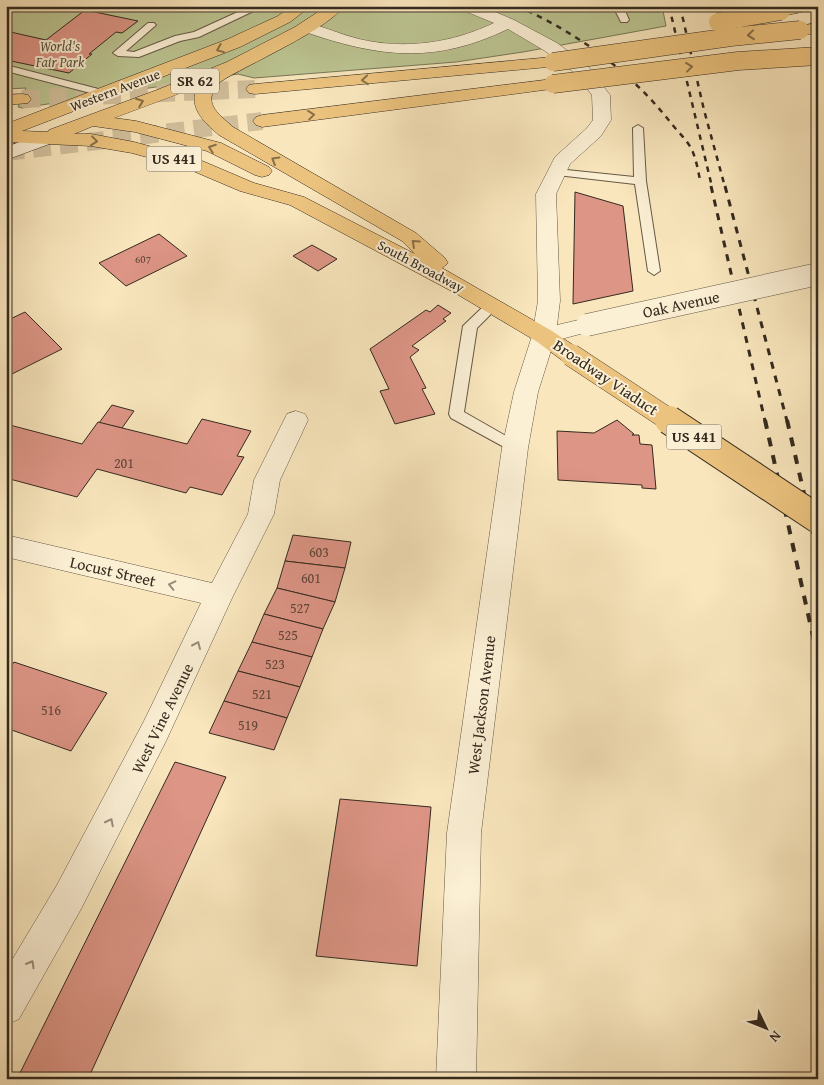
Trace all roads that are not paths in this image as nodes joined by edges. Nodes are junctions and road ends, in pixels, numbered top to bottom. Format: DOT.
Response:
graph roads {
  1 [pos="259,6"];
  2 [pos="303,6"];
  3 [pos="334,6"];
  4 [pos="466,6"];
  5 [pos="618,6"];
  6 [pos="806,6"];
  7 [pos="284,19"];
  8 [pos="624,20"];
  9 [pos="508,23"];
  10 [pos="151,26"];
  11 [pos="308,28"];
  12 [pos="818,28"];
  13 [pos="818,56"];
  14 [pos="253,57"];
  15 [pos="550,58"];
  16 [pos="6,68"];
  17 [pos="798,74"];
  18 [pos="555,87"];
  19 [pos="255,89"];
  20 [pos="106,94"];
  21 [pos="6,117"];
  22 [pos="41,118"];
  23 [pos="92,120"];
  24 [pos="262,121"];
  25 [pos="638,128"];
  26 [pos="6,131"];
  27 [pos="6,136"];
  28 [pos="46,138"];
  29 [pos="6,154"];
  30 [pos="557,172"];
  31 [pos="640,181"];
  32 [pos="297,201"];
  33 [pos="654,271"];
  34 [pos="818,274"];
  35 [pos="464,288"];
  36 [pos="493,305"];
  37 [pos="544,336"];
  38 [pos="296,420"];
  39 [pos="515,448"];
  40 [pos="818,519"];
  41 [pos="6,546"];
  42 [pos="219,596"];
  43 [pos="6,1006"];
  44 [pos="456,1079"];
  1 -- 10 [label="lane"];
  2 -- 7 [label="main road, Western Avenue / SR 62"];
  3 -- 11 [label="main road, Western Avenue / SR 62"];
  4 -- 9 [label="street, West Jackson Avenue"];
  5 -- 8 [label="lane"];
  6 -- 15 [label="main road, bridge"];
  7 -- 11 [label="main road"];
  7 -- 20 [label="main road, Western Avenue / SR 62, one-way"];
  9 -- 11 [label="street"];
  9 -- 30 [label="street, West Jackson Avenue"];
  11 -- 14 [label="main road, Western Avenue / SR 62"];
  12 -- 15 [label="main road, one-way, bridge"];
  18 -- 13 [label="main road, one-way, bridge"];
  23 -- 14 [label="main road, Western Avenue / SR 62, one-way"];
  35 -- 14 [label="main road, one-way"];
  15 -- 19 [label="main road, one-way"];
  16 -- 20 [label="lane"];
  17 -- 18 [label="main road"];
  24 -- 18 [label="main road, one-way"];
  20 -- 22 [label="main road, Western Avenue / SR 62"];
  21 -- 22 [label="main road, US 441"];
  22 -- 23 [label="main road, US 441"];
  22 -- 26 [label="main road, Western Avenue / SR 62"];
  23 -- 28 [label="main road, Western Avenue / SR 62"];
  32 -- 23 [label="main road, South Broadway / US 441, one-way"];
  25 -- 31 [label="lane"];
  27 -- 28 [label="main road, US 441"];
  28 -- 29 [label="street"];
  28 -- 32 [label="main road, South Broadway / US 441, one-way"];
  30 -- 31 [label="lane"];
  30 -- 37 [label="street, West Jackson Avenue"];
  31 -- 33 [label="lane"];
  32 -- 35 [label="main road, South Broadway / US 441"];
  34 -- 37 [label="street, Oak Avenue, bridge"];
  35 -- 36 [label="main road, South Broadway / US 441"];
  36 -- 37 [label="main road, South Broadway / US 441"];
  36 -- 39 [label="lane"];
  37 -- 39 [label="street, West Jackson Avenue"];
  37 -- 40 [label="main road, Broadway Viaduct / US 441, bridge"];
  38 -- 42 [label="street, West Vine Avenue"];
  39 -- 44 [label="street, West Jackson Avenue"];
  42 -- 41 [label="street, Locust Street, one-way"];
  43 -- 42 [label="street, West Vine Avenue, one-way"];
}
